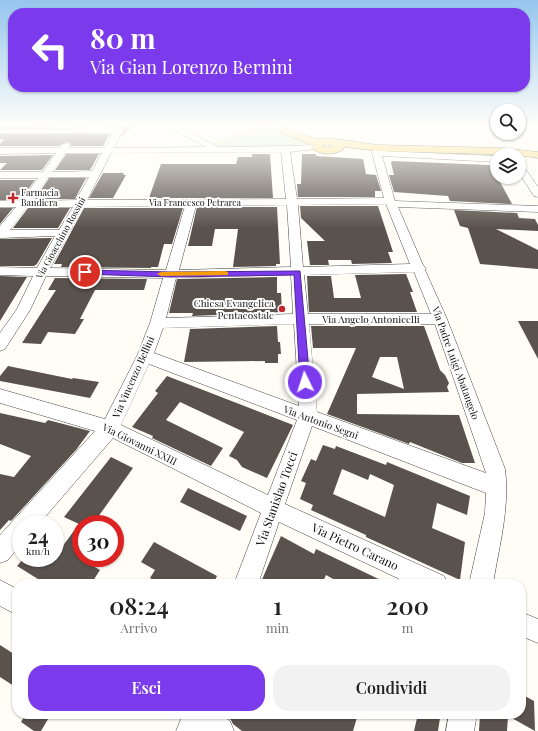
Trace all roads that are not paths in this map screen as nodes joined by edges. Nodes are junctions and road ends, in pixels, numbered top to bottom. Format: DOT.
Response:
graph roads {
  1 [pos="56,160"];
  2 [pos="102,160"];
  3 [pos="290,160"];
  4 [pos="379,160"];
  5 [pos="95,174"];
  6 [pos="0,175"];
  7 [pos="45,175"];
  8 [pos="526,176"];
  9 [pos="538,194"];
  10 [pos="292,202"];
  11 [pos="390,202"];
  12 [pos="80,203"];
  13 [pos="191,203"];
  14 [pos="0,204"];
  15 [pos="24,204"];
  16 [pos="538,209"];
  17 [pos="0,233"];
  18 [pos="64,233"];
  19 [pos="420,268"];
  20 [pos="0,271"];
  21 [pos="42,271"];
  22 [pos="297,272"];
  23 [pos="171,274"];
  24 [pos="301,319"];
  25 [pos="440,319"];
  26 [pos="157,323"];
  27 [pos="0,345"];
  28 [pos="144,356"];
  29 [pos="0,396"];
  30 [pos="307,415"];
  31 [pos="110,428"];
  32 [pos="497,487"];
  33 [pos="274,509"];
  34 [pos="33,515"];
  35 [pos="12,538"];
  36 [pos="0,552"];
  37 [pos="248,579"];
  38 [pos="425,579"];
  39 [pos="482,579"];
  40 [pos="0,592"];
  41 [pos="12,600"];
  42 [pos="526,626"];
  43 [pos="538,632"];
  44 [pos="194,719"];
  45 [pos="462,719"];
  46 [pos="220,731"];
  47 [pos="460,731"];
  1 -- 7 [label="street"];
  2 -- 5 [label="street, Via Gioacchino Rossini"];
  3 -- 10 [label="street"];
  4 -- 11 [label="street, Via Padre Luigi Abatangelo"];
  5 -- 7 [label="street"];
  5 -- 12 [label="street, Via Gioacchino Rossini"];
  6 -- 7 [label="street"];
  7 -- 15 [label="street"];
  8 -- 9 [label="street"];
  10 -- 11 [label="street, Via Francesco Petrarca"];
  10 -- 13 [label="street, Via Francesco Petrarca"];
  10 -- 22 [label="street"];
  11 -- 16 [label="street, Via Francesco Petrarca"];
  11 -- 19 [label="street, Via Padre Luigi Abatangelo"];
  12 -- 13 [label="street, Via Francesco Petrarca"];
  12 -- 15 [label="street, Via Francesco Petrarca"];
  12 -- 18 [label="street, Via Gioacchino Rossini"];
  13 -- 23 [label="street, Via Vincenzo Bellini"];
  14 -- 15 [label="street, Via Francesco Petrarca"];
  15 -- 17 [label="street"];
  17 -- 18 [label="street"];
  18 -- 21 [label="street, Via Gioacchino Rossini"];
  19 -- 22 [label="street"];
  19 -- 25 [label="street, Via Padre Luigi Abatangelo"];
  20 -- 21 [label="street"];
  21 -- 23 [label="street"];
  21 -- 27 [label="street, Via Gioacchino Rossini"];
  22 -- 23 [label="street"];
  22 -- 24 [label="street"];
  23 -- 26 [label="street, Via Vincenzo Bellini"];
  24 -- 25 [label="street, Via Angelo Antonicelli"];
  24 -- 26 [label="street, Via Angelo Antonicelli"];
  24 -- 30 [label="street"];
  25 -- 32 [label="street, Via Padre Luigi Abatangelo"];
  26 -- 28 [label="street, Via Vincenzo Bellini"];
  28 -- 30 [label="street, Via Antonio Segni"];
  28 -- 31 [label="street, Via Vincenzo Bellini"];
  29 -- 31 [label="street, Via Giovanni XXIII"];
  30 -- 32 [label="street, Via Antonio Segni"];
  30 -- 33 [label="street, Via Stanislao Tocci"];
  31 -- 33 [label="street, Via Giovanni XXIII"];
  31 -- 34 [label="street, Via Vincenzo Bellini"];
  32 -- 39 [label="street, Via Padre Luigi Abatangelo"];
  33 -- 37 [label="street, Via Stanislao Tocci"];
  33 -- 38 [label="street, Via Pietro Carano"];
  35 -- 36 [label="street"];
  40 -- 41 [label="street"];
  42 -- 43 [label="street"];
  44 -- 46 [label="street"];
  45 -- 47 [label="street"];
}
